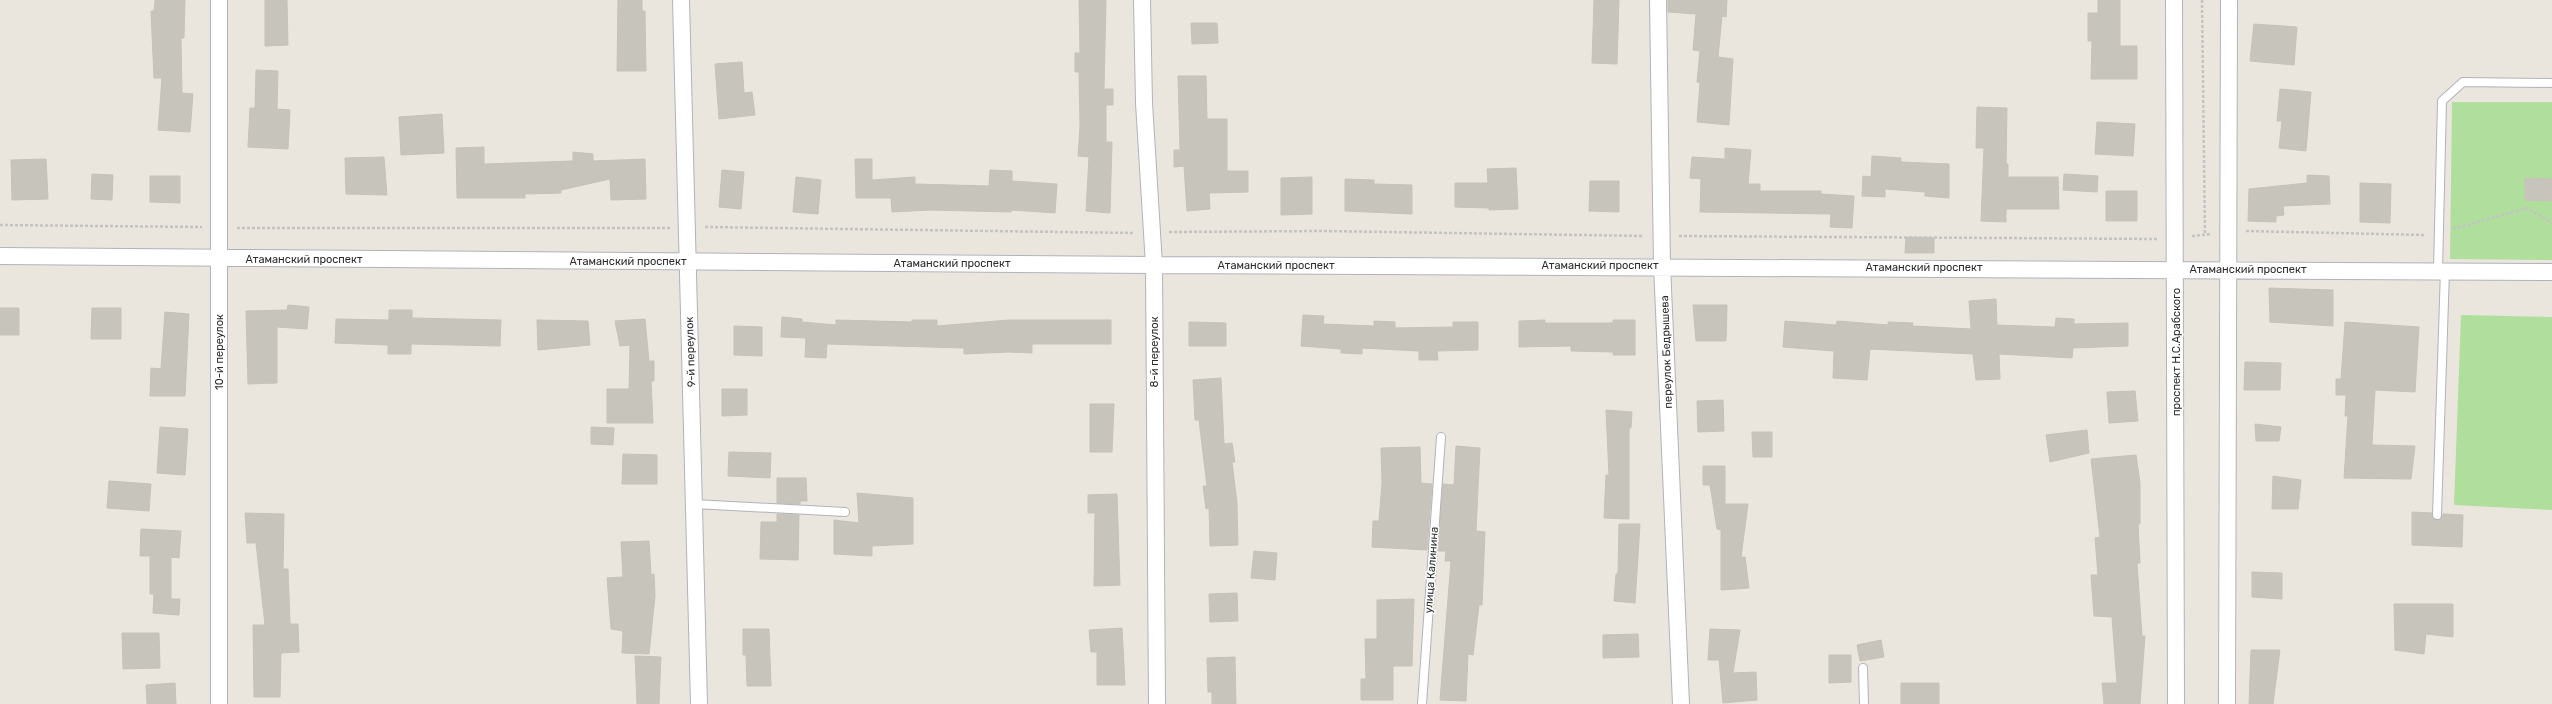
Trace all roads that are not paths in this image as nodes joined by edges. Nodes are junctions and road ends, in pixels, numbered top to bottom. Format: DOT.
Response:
graph roads {
  1 [pos="219,0"];
  2 [pos="681,0"];
  3 [pos="1142,0"];
  4 [pos="1658,0"];
  5 [pos="2174,0"];
  6 [pos="2229,0"];
  7 [pos="2552,83"];
  8 [pos="0,256"];
  9 [pos="218,258"];
  10 [pos="687,261"];
  11 [pos="1154,265"];
  12 [pos="1662,266"];
  13 [pos="2228,268"];
  14 [pos="2176,269"];
  15 [pos="2442,270"];
  16 [pos="2552,272"];
  17 [pos="1440,437"];
  18 [pos="694,504"];
  19 [pos="845,512"];
  20 [pos="2437,515"];
  21 [pos="1863,668"];
  22 [pos="219,704"];
  23 [pos="699,704"];
  24 [pos="1156,704"];
  25 [pos="1422,704"];
  26 [pos="1681,704"];
  27 [pos="1864,704"];
  28 [pos="2176,704"];
  29 [pos="2227,704"];
  1 -- 9 [label="street, 10-й переулок"];
  2 -- 10 [label="street, 9-й переулок"];
  3 -- 11 [label="street, 8-й переулок"];
  4 -- 12 [label="street, переулок Бедрышева"];
  5 -- 14 [label="street, проспект Н.С.Арабского"];
  6 -- 13 [label="street"];
  7 -- 15 [label="lane"];
  8 -- 9 [label="street, Атаманский проспект"];
  9 -- 10 [label="street, Атаманский проспект"];
  9 -- 22 [label="street, 10-й переулок"];
  10 -- 11 [label="street, Атаманский проспект"];
  10 -- 18 [label="street, 9-й переулок"];
  11 -- 12 [label="street, Атаманский проспект"];
  11 -- 24 [label="street, 8-й переулок"];
  12 -- 14 [label="street, Атаманский проспект"];
  12 -- 26 [label="street, переулок Бедрышева"];
  13 -- 14 [label="street, Атаманский проспект"];
  13 -- 15 [label="street, Атаманский проспект"];
  13 -- 29 [label="street"];
  14 -- 28 [label="street, проспект Н.С.Арабского"];
  15 -- 16 [label="street, Атаманский проспект"];
  15 -- 20 [label="lane"];
  17 -- 25 [label="lane, улица Калинина"];
  18 -- 19 [label="lane"];
  18 -- 23 [label="street, 9-й переулок"];
  21 -- 27 [label="lane"];
}
